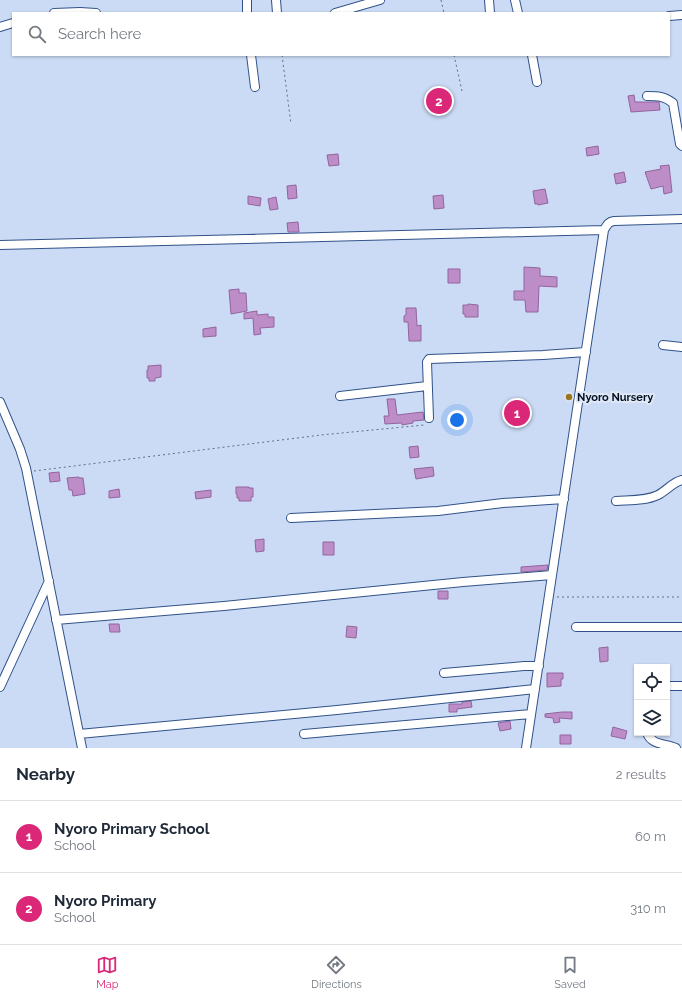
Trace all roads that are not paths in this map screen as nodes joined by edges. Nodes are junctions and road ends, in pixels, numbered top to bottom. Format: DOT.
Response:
graph roads {
  1 [pos="247,0"];
  2 [pos="276,0"];
  3 [pos="380,0"];
  4 [pos="489,0"];
  5 [pos="515,0"];
  6 [pos="247,12"];
  7 [pos="277,12"];
  8 [pos="338,12"];
  9 [pos="490,12"];
  10 [pos="518,12"];
  11 [pos="682,15"];
  12 [pos="670,16"];
  13 [pos="12,23"];
  14 [pos="0,27"];
  15 [pos="251,56"];
  16 [pos="532,56"];
  17 [pos="538,82"];
  18 [pos="255,87"];
  19 [pos="647,96"];
  20 [pos="682,146"];
  21 [pos="682,219"];
  22 [pos="604,230"];
  23 [pos="0,245"];
  24 [pos="663,345"];
  25 [pos="682,347"];
  26 [pos="586,352"];
  27 [pos="427,386"];
  28 [pos="340,396"];
  29 [pos="0,402"];
  30 [pos="428,418"];
  31 [pos="682,480"];
  32 [pos="564,499"];
  33 [pos="616,501"];
  34 [pos="291,518"];
  35 [pos="552,575"];
  36 [pos="49,581"];
  37 [pos="56,620"];
  38 [pos="576,627"];
  39 [pos="682,627"];
  40 [pos="539,666"];
  41 [pos="444,673"];
  42 [pos="670,686"];
  43 [pos="682,686"];
  44 [pos="0,687"];
  45 [pos="535,689"];
  46 [pos="531,714"];
  47 [pos="79,734"];
  48 [pos="304,734"];
  49 [pos="648,736"];
  50 [pos="82,748"];
  51 [pos="526,748"];
  52 [pos="676,748"];
  1 -- 6 [label="street"];
  2 -- 7 [label="street"];
  3 -- 8 [label="street"];
  4 -- 9 [label="street"];
  5 -- 10 [label="street"];
  11 -- 12 [label="street"];
  13 -- 14 [label="street"];
  15 -- 18 [label="street"];
  16 -- 17 [label="street"];
  19 -- 20 [label="street"];
  21 -- 22 [label="street"];
  22 -- 23 [label="street"];
  22 -- 26 [label="street"];
  24 -- 25 [label="street"];
  26 -- 27 [label="street"];
  26 -- 32 [label="street"];
  27 -- 28 [label="street"];
  27 -- 30 [label="street"];
  29 -- 36 [label="street"];
  31 -- 33 [label="street"];
  32 -- 34 [label="street"];
  32 -- 35 [label="street"];
  35 -- 37 [label="street"];
  35 -- 40 [label="street"];
  36 -- 37 [label="street"];
  36 -- 44 [label="street"];
  37 -- 47 [label="street"];
  38 -- 39 [label="street"];
  40 -- 41 [label="street"];
  40 -- 45 [label="street"];
  42 -- 43 [label="street"];
  45 -- 46 [label="street"];
  45 -- 47 [label="street"];
  46 -- 48 [label="street"];
  46 -- 51 [label="street"];
  47 -- 50 [label="street"];
  49 -- 52 [label="street"];
}
